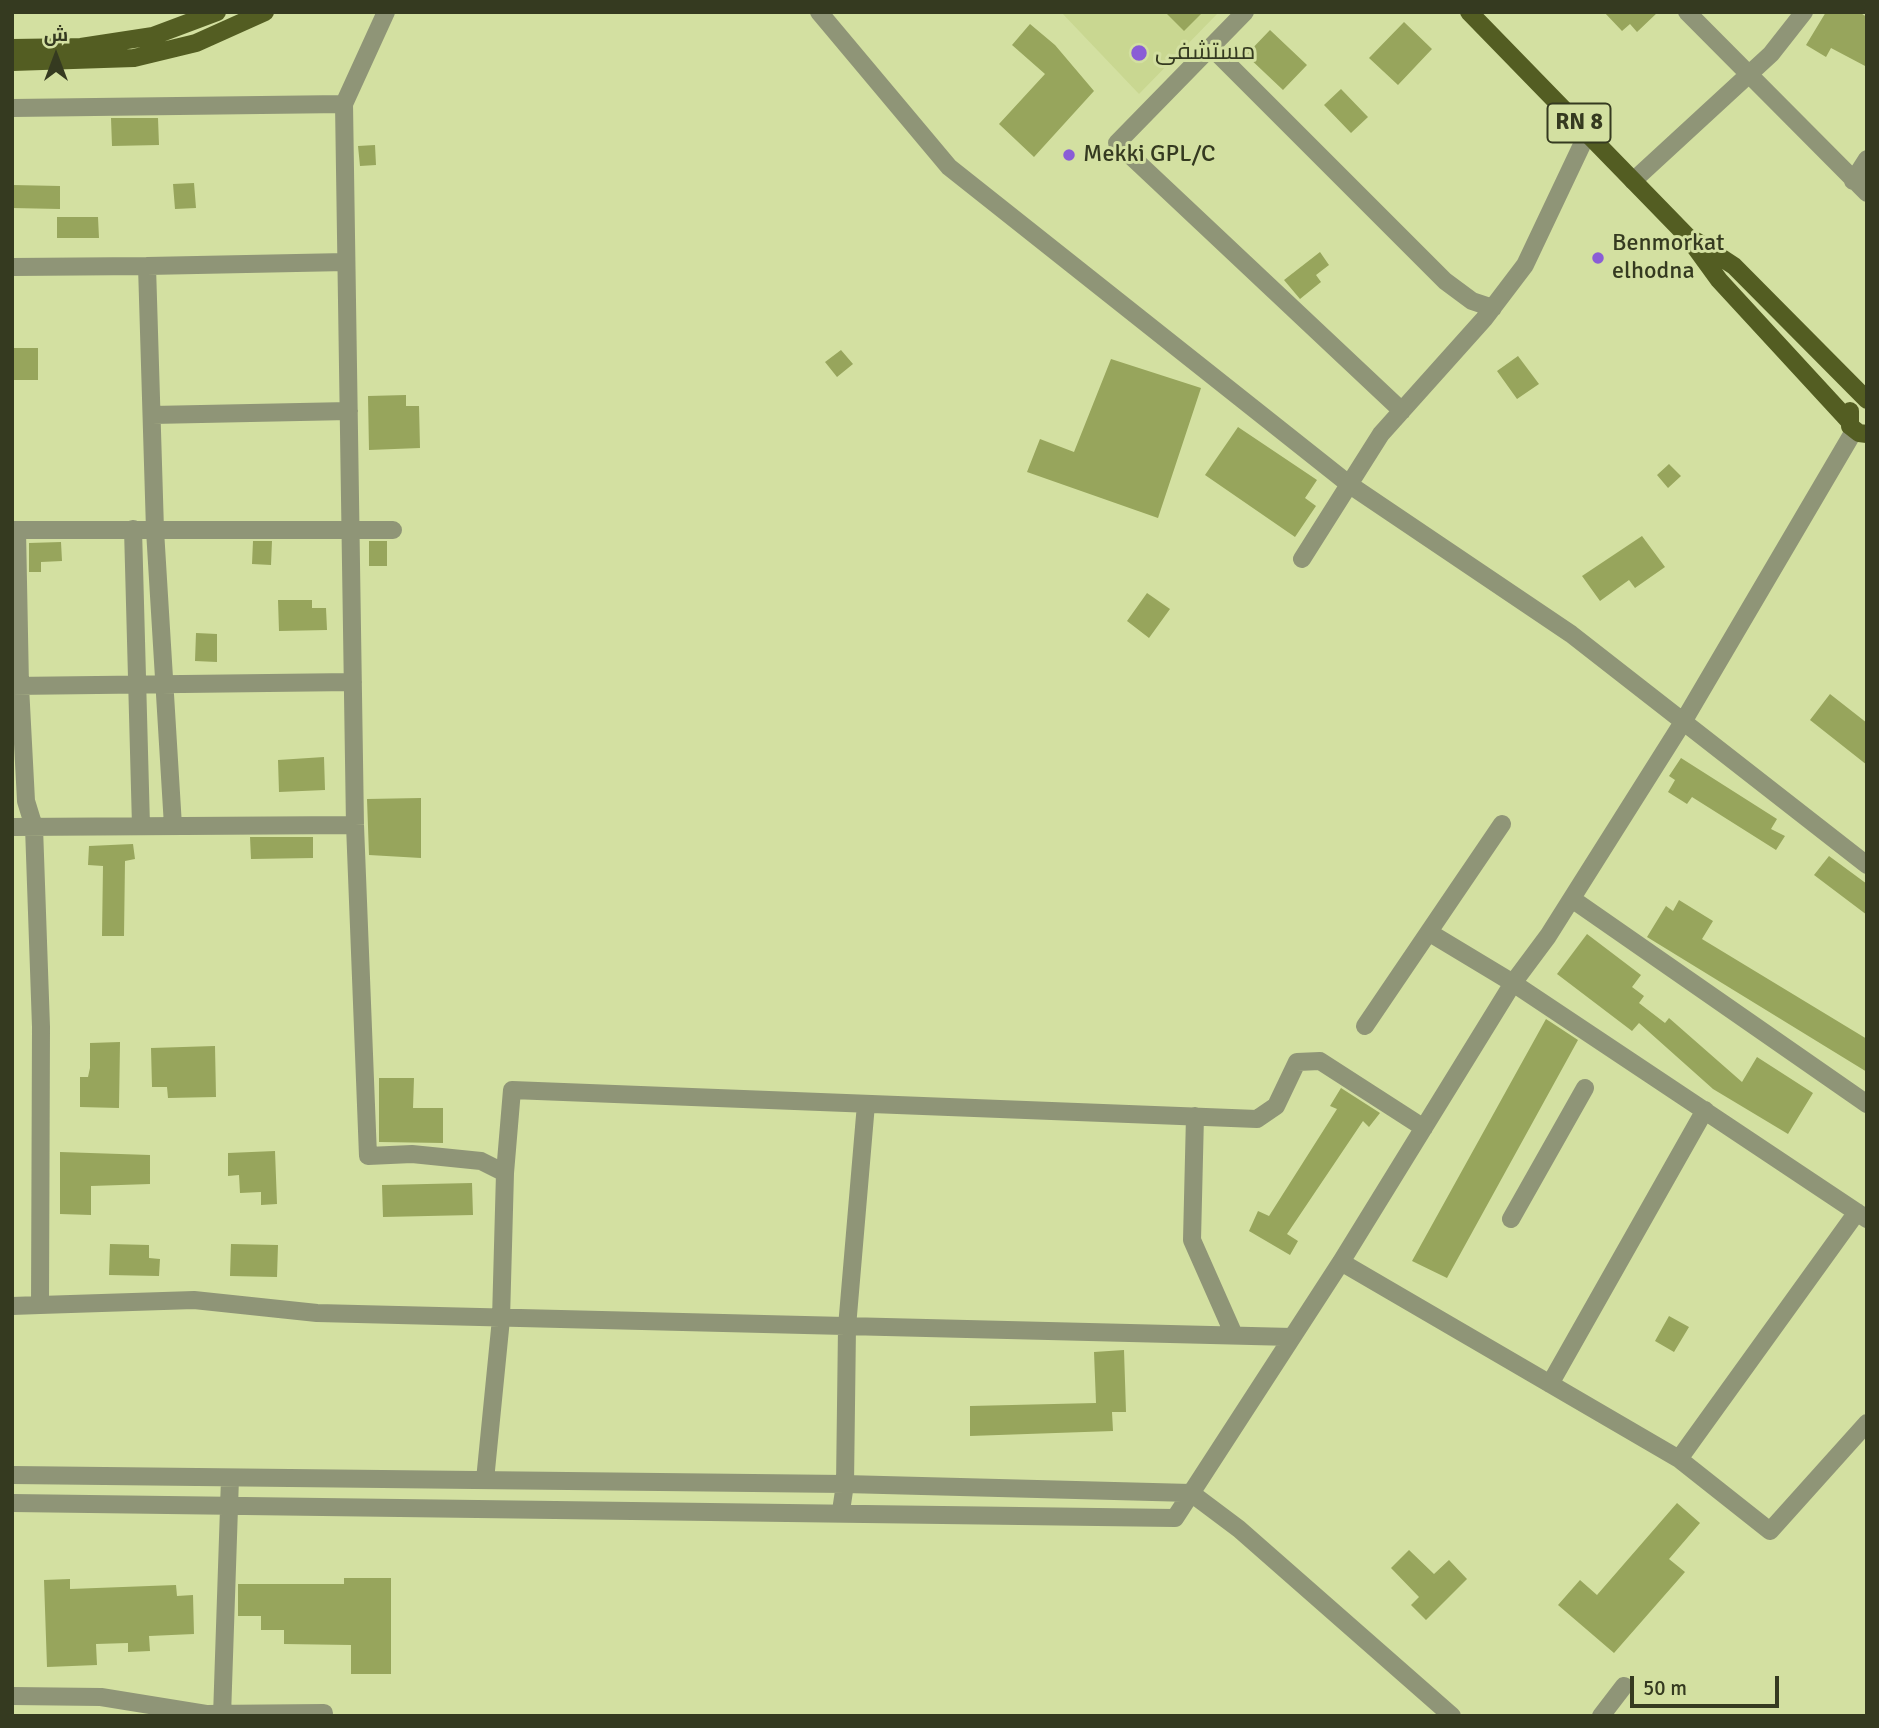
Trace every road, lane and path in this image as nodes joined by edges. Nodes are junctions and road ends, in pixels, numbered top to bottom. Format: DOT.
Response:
graph roads {
  1 [pos="217,12"];
  2 [pos="265,12"];
  3 [pos="386,12"];
  4 [pos="820,12"];
  5 [pos="1245,12"];
  6 [pos="1469,12"];
  7 [pos="1687,12"];
  8 [pos="1804,12"];
  9 [pos="1211,47"];
  10 [pos="12,48"];
  11 [pos="12,62"];
  12 [pos="1747,74"];
  13 [pos="344,104"];
  14 [pos="12,108"];
  15 [pos="1588,132"];
  16 [pos="1867,159"];
  17 [pos="1633,181"];
  18 [pos="1860,187"];
  19 [pos="1687,236"];
  20 [pos="346,262"];
  21 [pos="147,266"];
  22 [pos="12,267"];
  23 [pos="1493,308"];
  24 [pos="1867,401"];
  25 [pos="349,411"];
  26 [pos="1402,411"];
  27 [pos="152,415"];
  28 [pos="1860,431"];
  29 [pos="1350,485"];
  30 [pos="133,529"];
  31 [pos="15,530"];
  32 [pos="155,530"];
  33 [pos="351,530"];
  34 [pos="393,530"];
  35 [pos="1302,559"];
  36 [pos="353,682"];
  37 [pos="137,685"];
  38 [pos="165,685"];
  39 [pos="16,686"];
  40 [pos="1682,722"];
  41 [pos="1502,824"];
  42 [pos="355,825"];
  43 [pos="141,826"];
  44 [pos="173,826"];
  45 [pos="12,827"];
  46 [pos="34,827"];
  47 [pos="1867,865"];
  48 [pos="1572,899"];
  49 [pos="1430,933"];
  50 [pos="1513,983"];
  51 [pos="1365,1026"];
  52 [pos="1585,1088"];
  53 [pos="866,1104"];
  54 [pos="1867,1104"];
  55 [pos="1705,1110"];
  56 [pos="1195,1116"];
  57 [pos="1424,1128"];
  58 [pos="505,1173"];
  59 [pos="1862,1215"];
  60 [pos="1511,1220"];
  61 [pos="1341,1262"];
  62 [pos="40,1305"];
  63 [pos="12,1306"];
  64 [pos="500,1319"];
  65 [pos="847,1326"];
  66 [pos="1234,1335"];
  67 [pos="1292,1337"];
  68 [pos="1550,1384"];
  69 [pos="1867,1423"];
  70 [pos="1679,1459"];
  71 [pos="12,1475"];
  72 [pos="230,1478"];
  73 [pos="485,1480"];
  74 [pos="845,1484"];
  75 [pos="1191,1493"];
  76 [pos="12,1503"];
  77 [pos="230,1505"];
  78 [pos="841,1511"];
  79 [pos="1624,1686"];
  80 [pos="12,1696"];
  81 [pos="324,1713"];
  82 [pos="222,1715"];
  83 [pos="1452,1716"];
  84 [pos="1601,1716"];
  1 -- 10 [label="main road"];
  2 -- 11 [label="main road"];
  3 -- 13 [label="street"];
  4 -- 29 [label="street"];
  5 -- 9 [label="street"];
  6 -- 15 [label="main road, RN 8"];
  7 -- 12 [label="street"];
  8 -- 12 [label="street"];
  9 -- 23 [label="street"];
  9 -- 26 [label="street"];
  12 -- 17 [label="street"];
  12 -- 18 [label="street"];
  13 -- 14 [label="street"];
  13 -- 20 [label="street"];
  15 -- 17 [label="main road, RN 8"];
  15 -- 23 [label="street"];
  16 -- 18 [label="street"];
  17 -- 19 [label="main road, RN 8"];
  19 -- 24 [label="main road, RN 8"];
  19 -- 28 [label="main road, RN 8"];
  20 -- 21 [label="street"];
  20 -- 25 [label="street"];
  21 -- 22 [label="street"];
  21 -- 27 [label="street"];
  23 -- 26 [label="street"];
  24 -- 28 [label="main road"];
  25 -- 27 [label="street"];
  25 -- 33 [label="street"];
  26 -- 29 [label="street"];
  27 -- 32 [label="street"];
  28 -- 40 [label="street"];
  29 -- 35 [label="street"];
  29 -- 40 [label="street"];
  30 -- 31 [label="street"];
  30 -- 32 [label="street"];
  30 -- 37 [label="street"];
  31 -- 39 [label="street"];
  32 -- 33 [label="street"];
  32 -- 38 [label="street"];
  33 -- 34 [label="street"];
  33 -- 36 [label="street"];
  36 -- 38 [label="street"];
  36 -- 42 [label="street"];
  37 -- 38 [label="street"];
  37 -- 39 [label="street"];
  37 -- 43 [label="street"];
  38 -- 44 [label="street"];
  39 -- 46 [label="street"];
  40 -- 47 [label="street"];
  40 -- 48 [label="street"];
  41 -- 49 [label="street"];
  42 -- 44 [label="street"];
  42 -- 58 [label="street"];
  43 -- 44 [label="street"];
  43 -- 46 [label="street"];
  45 -- 46 [label="street"];
  46 -- 62 [label="street"];
  48 -- 50 [label="street"];
  48 -- 54 [label="street"];
  49 -- 50 [label="street"];
  49 -- 51 [label="street"];
  50 -- 55 [label="street"];
  50 -- 57 [label="street"];
  52 -- 60 [label="street"];
  53 -- 56 [label="street"];
  53 -- 58 [label="street"];
  53 -- 65 [label="street"];
  55 -- 59 [label="street"];
  55 -- 68 [label="street"];
  56 -- 57 [label="street"];
  56 -- 66 [label="street"];
  57 -- 61 [label="street"];
  58 -- 64 [label="street"];
  59 -- 70 [label="street"];
  61 -- 67 [label="street"];
  61 -- 68 [label="street"];
  62 -- 63 [label="street"];
  62 -- 64 [label="street"];
  64 -- 65 [label="street"];
  64 -- 73 [label="street"];
  65 -- 66 [label="street"];
  65 -- 74 [label="street"];
  66 -- 67 [label="street"];
  67 -- 75 [label="street"];
  68 -- 70 [label="street"];
  69 -- 70 [label="street"];
  71 -- 72 [label="street"];
  72 -- 73 [label="street"];
  72 -- 77 [label="street"];
  73 -- 74 [label="street"];
  74 -- 75 [label="street"];
  74 -- 78 [label="street"];
  75 -- 78 [label="street"];
  75 -- 83 [label="street"];
  76 -- 77 [label="street"];
  77 -- 78 [label="street"];
  77 -- 82 [label="street"];
  79 -- 84 [label="street"];
  80 -- 82 [label="street"];
  81 -- 82 [label="street"];
}
